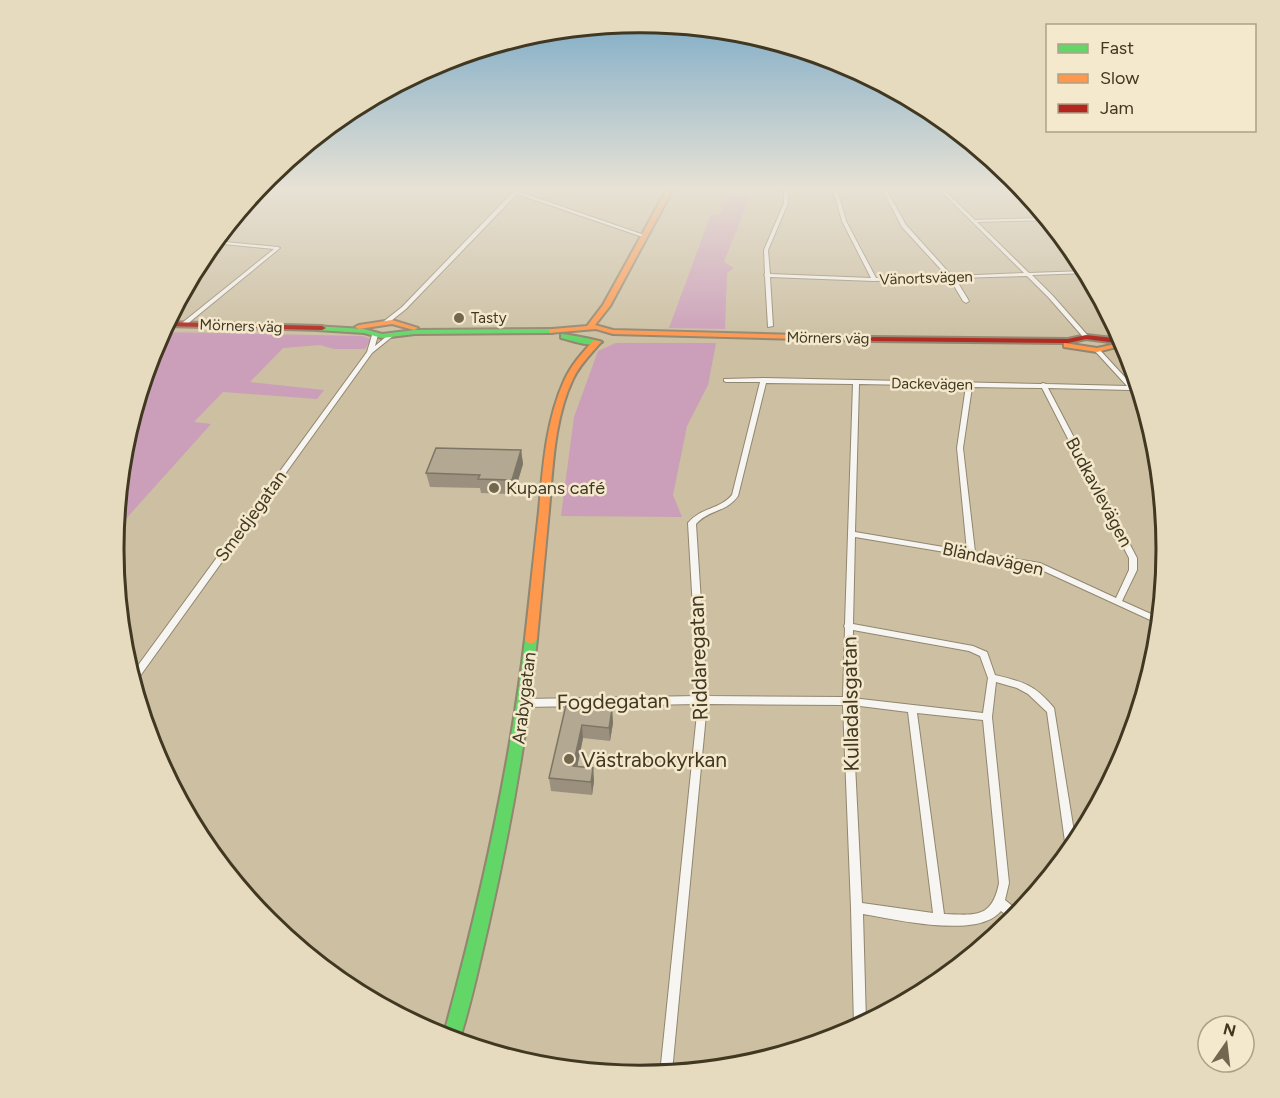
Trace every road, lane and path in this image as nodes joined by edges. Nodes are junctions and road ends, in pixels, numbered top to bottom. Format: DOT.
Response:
graph roads {
  1 [pos="469,240"];
  2 [pos="643,240"];
  3 [pos="770,240"];
  4 [pos="854,240"];
  5 [pos="917,240"];
  6 [pos="994,240"];
  7 [pos="225,243"];
  8 [pos="1075,272"];
  9 [pos="1029,274"];
  10 [pos="766,275"];
  11 [pos="952,278"];
  12 [pos="874,280"];
  13 [pos="966,301"];
  14 [pos="606,306"];
  15 [pos="404,308"];
  16 [pos="176,324"];
  17 [pos="184,324"];
  18 [pos="770,326"];
  19 [pos="590,327"];
  20 [pos="378,329"];
  21 [pos="396,329"];
  22 [pos="603,334"];
  23 [pos="579,336"];
  24 [pos="1083,341"];
  25 [pos="1114,345"];
  26 [pos="1100,346"];
  27 [pos="370,352"];
  28 [pos="576,367"];
  29 [pos="726,380"];
  30 [pos="765,380"];
  31 [pos="856,382"];
  32 [pos="969,385"];
  33 [pos="1043,385"];
  34 [pos="1130,386"];
  35 [pos="852,534"];
  36 [pos="971,553"];
  37 [pos="1118,601"];
  38 [pos="1152,617"];
  39 [pos="849,626"];
  40 [pos="139,670"];
  41 [pos="992,678"];
  42 [pos="703,700"];
  43 [pos="847,701"];
  44 [pos="525,703"];
  45 [pos="912,708"];
  46 [pos="987,717"];
  47 [pos="1069,836"];
  48 [pos="1000,903"];
  49 [pos="857,908"];
  50 [pos="1009,910"];
  51 [pos="939,918"];
  52 [pos="860,1016"];
  53 [pos="453,1030"];
  54 [pos="667,1064"];
  1 -- 15 [label="street"];
  2 -- 14 [label="street"];
  3 -- 10 [label="street"];
  4 -- 12 [label="street"];
  5 -- 11 [label="street"];
  6 -- 9 [label="street"];
  7 -- 17 [label="street"];
  8 -- 9 [label="street, Vänortsvägen"];
  9 -- 11 [label="street, Vänortsvägen"];
  9 -- 24 [label="street"];
  10 -- 12 [label="street, Vänortsvägen"];
  10 -- 18 [label="street"];
  11 -- 12 [label="street, Vänortsvägen"];
  11 -- 13 [label="street"];
  14 -- 19 [label="street"];
  14 -- 22 [label="street"];
  15 -- 20 [label="street"];
  15 -- 21 [label="street"];
  16 -- 17 [label="street, Mörners väg"];
  17 -- 20 [label="street, Mörners väg"];
  19 -- 22 [label="street"];
  19 -- 23 [label="street"];
  20 -- 21 [label="street, Mörners väg"];
  20 -- 27 [label="street, Smedjegatan"];
  21 -- 23 [label="street"];
  21 -- 27 [label="street, Smedjegatan"];
  22 -- 23 [label="street"];
  22 -- 24 [label="street, Mörners väg"];
  22 -- 28 [label="street, Arabygatan"];
  23 -- 28 [label="street, Arabygatan"];
  24 -- 26 [label="street, Mörners väg"];
  25 -- 26 [label="street"];
  26 -- 34 [label="street"];
  27 -- 40 [label="street, Smedjegatan"];
  28 -- 44 [label="street, Arabygatan"];
  29 -- 30 [label="street, Dackevägen"];
  30 -- 31 [label="street, Dackevägen"];
  30 -- 42 [label="street, Riddaregatan"];
  31 -- 32 [label="street, Dackevägen"];
  31 -- 35 [label="street, Kulladalsgatan"];
  32 -- 33 [label="street, Dackevägen"];
  32 -- 36 [label="street"];
  33 -- 34 [label="street, Dackevägen"];
  33 -- 37 [label="street, Budkavlevägen"];
  35 -- 36 [label="street, Bländavägen"];
  35 -- 39 [label="street, Kulladalsgatan"];
  36 -- 37 [label="street, Bländavägen"];
  37 -- 38 [label="street, Bländavägen"];
  39 -- 41 [label="street"];
  39 -- 43 [label="street, Kulladalsgatan"];
  41 -- 46 [label="street"];
  41 -- 47 [label="street"];
  42 -- 43 [label="street, Fogdegatan"];
  42 -- 44 [label="street, Fogdegatan"];
  42 -- 54 [label="street, Riddaregatan"];
  43 -- 45 [label="street, Fogdegatan"];
  43 -- 49 [label="street, Kulladalsgatan"];
  44 -- 53 [label="street, Arabygatan"];
  45 -- 46 [label="street, Fogdegatan"];
  45 -- 51 [label="street"];
  46 -- 48 [label="street"];
  48 -- 50 [label="street"];
  48 -- 51 [label="street"];
  49 -- 51 [label="street"];
  49 -- 52 [label="street, Kulladalsgatan"];
}
